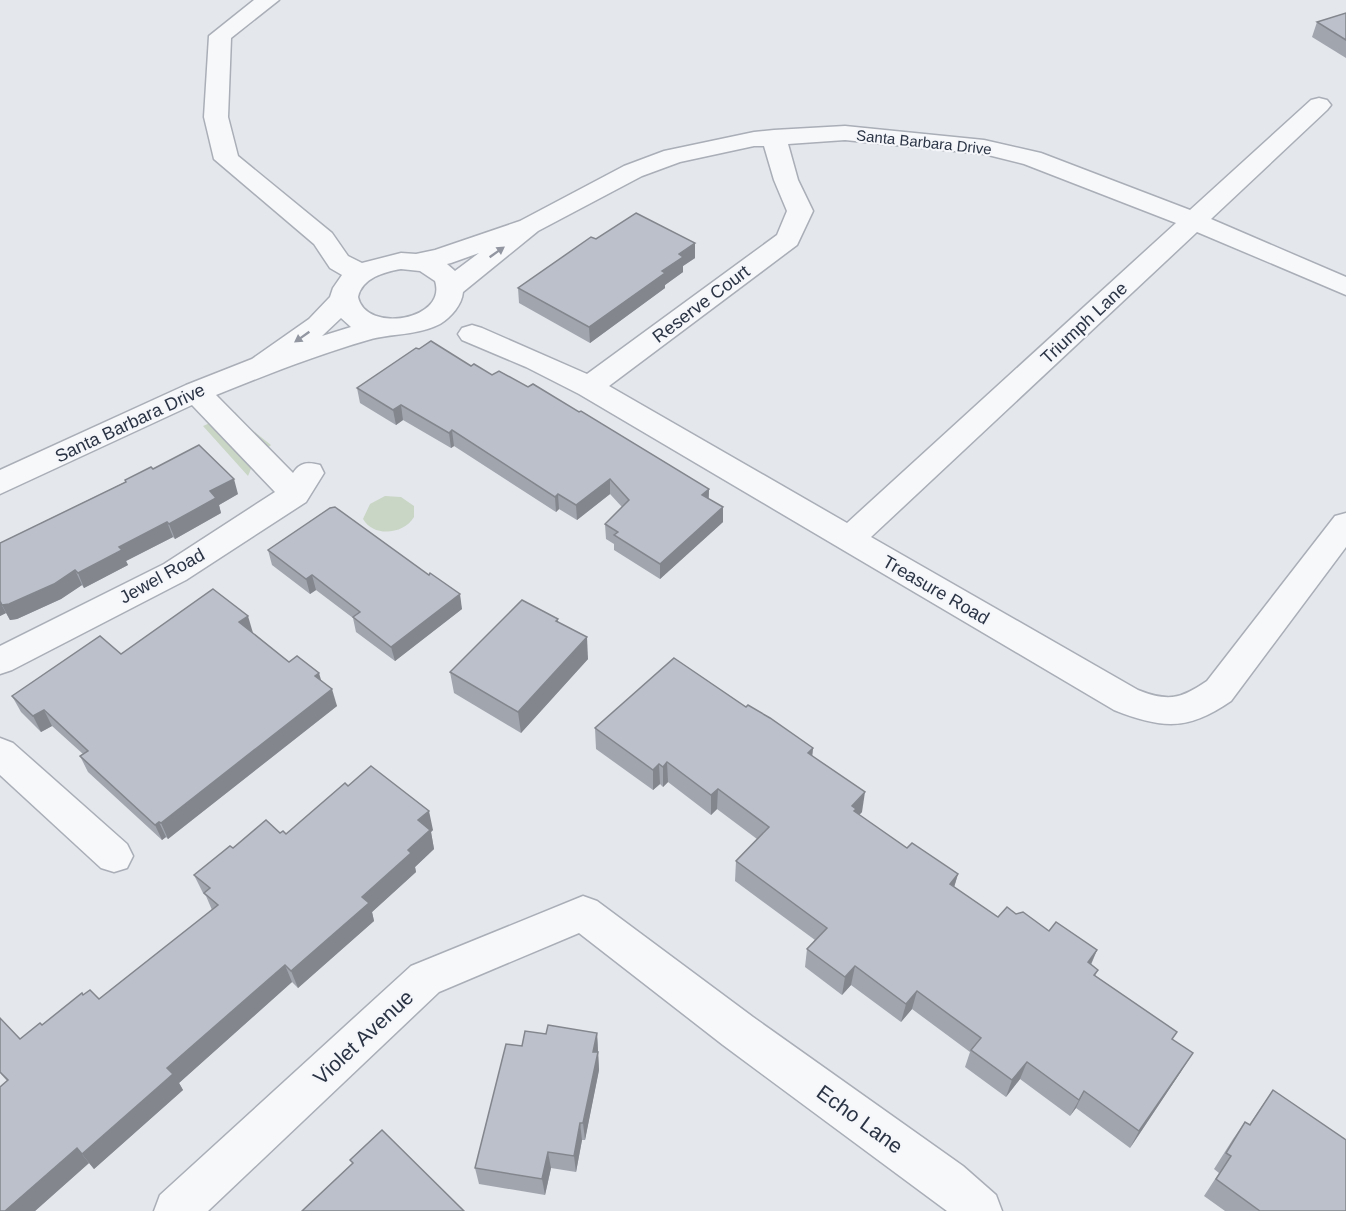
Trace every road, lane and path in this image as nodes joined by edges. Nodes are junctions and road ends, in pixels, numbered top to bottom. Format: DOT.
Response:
graph roads {
  1 [pos="268,0"];
  2 [pos="1319,105"];
  3 [pos="774,137"];
  4 [pos="1194,221"];
  5 [pos="529,226"];
  6 [pos="418,262"];
  7 [pos="362,274"];
  8 [pos="1346,287"];
  9 [pos="451,291"];
  10 [pos="345,298"];
  11 [pos="398,326"];
  12 [pos="472,334"];
  13 [pos="262,366"];
  14 [pos="589,387"];
  15 [pos="196,392"];
  16 [pos="0,483"];
  17 [pos="1346,524"];
  18 [pos="848,540"];
  19 [pos="0,661"];
  20 [pos="0,753"];
  21 [pos="114,856"];
  22 [pos="583,913"];
  23 [pos="176,1211"];
  24 [pos="980,1211"];
  1 -- 7 [label="street"];
  2 -- 4 [label="street, Triumph Lane"];
  3 -- 4 [label="street, Santa Barbara Drive"];
  3 -- 5 [label="street, Santa Barbara Drive"];
  3 -- 14 [label="street, Reserve Court"];
  4 -- 8 [label="street, Santa Barbara Drive"];
  4 -- 18 [label="street, Triumph Lane"];
  5 -- 6 [label="street, Santa Barbara Drive"];
  9 -- 5 [label="street, Santa Barbara Drive, one-way"];
  6 -- 7 [label="street"];
  6 -- 9 [label="street"];
  7 -- 10 [label="street"];
  9 -- 11 [label="street"];
  9 -- 12 [label="street"];
  10 -- 11 [label="street"];
  10 -- 13 [label="street, Santa Barbara Drive, one-way"];
  11 -- 12 [label="street, Treasure Road"];
  11 -- 13 [label="street, Santa Barbara Drive"];
  12 -- 14 [label="street, Treasure Road"];
  13 -- 15 [label="street, Santa Barbara Drive"];
  14 -- 18 [label="street, Treasure Road"];
  15 -- 16 [label="street, Santa Barbara Drive"];
  15 -- 19 [label="street, Jewel Road"];
  17 -- 18 [label="street, Treasure Road"];
  20 -- 21 [label="street"];
  22 -- 23 [label="street, Violet Avenue"];
  22 -- 24 [label="street, Echo Lane"];
}
